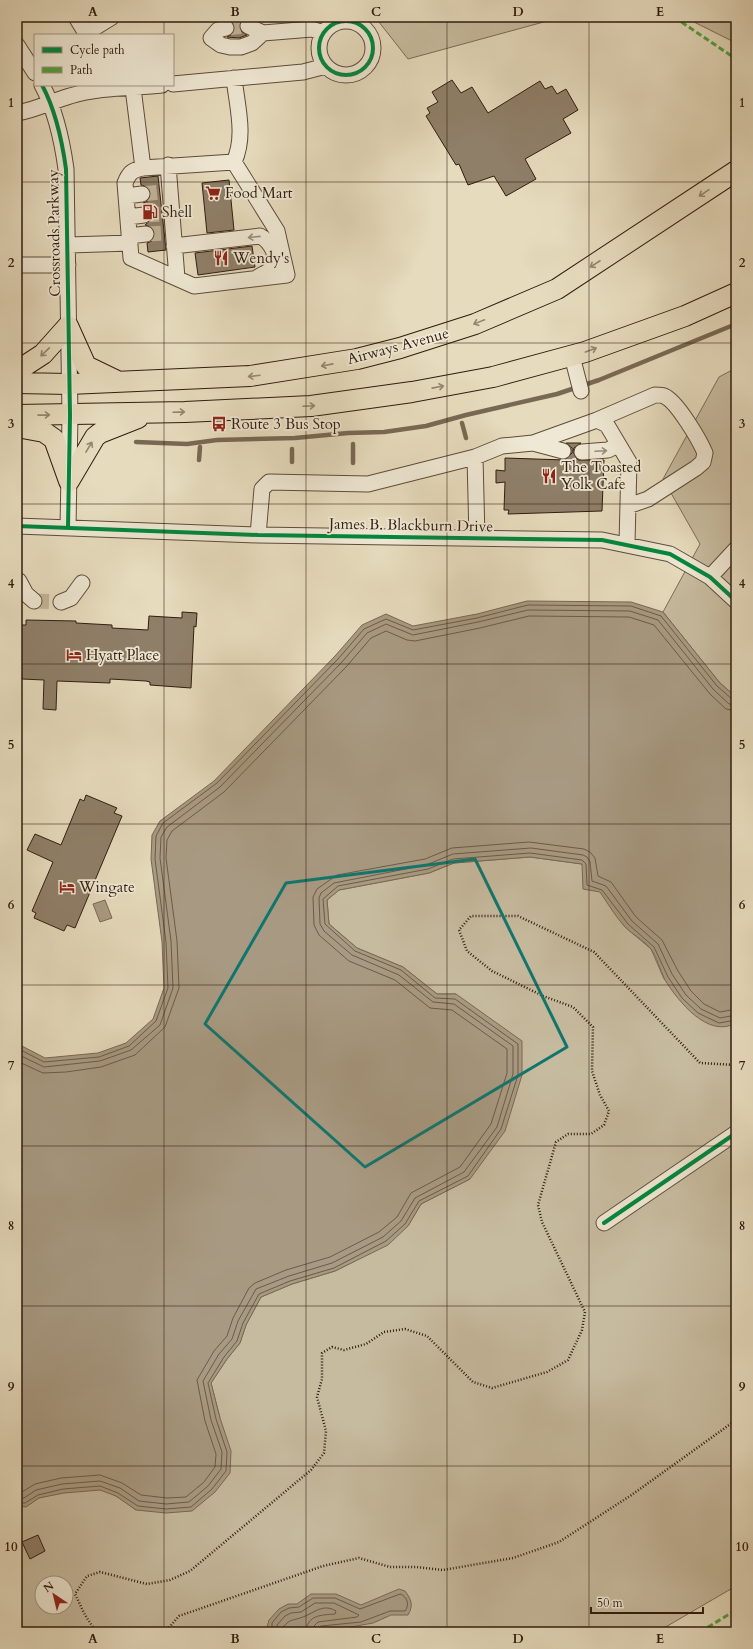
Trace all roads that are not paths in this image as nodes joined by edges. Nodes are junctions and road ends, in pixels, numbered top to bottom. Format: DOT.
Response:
graph roads {
  1 [pos="76,17"];
  2 [pos="112,17"];
  3 [pos="248,26"];
  4 [pos="226,28"];
  5 [pos="263,33"];
  6 [pos="323,33"];
  7 [pos="86,34"];
  8 [pos="17,45"];
  9 [pos="326,66"];
  10 [pos="34,71"];
  11 [pos="234,78"];
  12 [pos="174,84"];
  13 [pos="42,86"];
  14 [pos="152,86"];
  15 [pos="109,87"];
  16 [pos="133,88"];
  17 [pos="50,103"];
  18 [pos="17,113"];
  19 [pos="234,162"];
  20 [pos="168,165"];
  21 [pos="143,168"];
  22 [pos="736,171"];
  23 [pos="142,194"];
  24 [pos="126,196"];
  25 [pos="144,215"];
  26 [pos="128,217"];
  27 [pos="146,234"];
  28 [pos="170,237"];
  29 [pos="129,239"];
  30 [pos="69,245"];
  31 [pos="17,265"];
  32 [pos="68,265"];
  33 [pos="177,278"];
  34 [pos="253,279"];
  35 [pos="736,293"];
  36 [pos="68,326"];
  37 [pos="572,356"];
  38 [pos="17,371"];
  39 [pos="118,382"];
  40 [pos="17,383"];
  41 [pos="69,384"];
  42 [pos="581,391"];
  43 [pos="151,413"];
  44 [pos="17,415"];
  45 [pos="70,415"];
  46 [pos="597,420"];
  47 [pos="17,427"];
  48 [pos="532,443"];
  49 [pos="618,445"];
  50 [pos="563,451"];
  51 [pos="582,452"];
  52 [pos="475,457"];
  53 [pos="69,481"];
  54 [pos="628,506"];
  55 [pos="17,526"];
  56 [pos="68,528"];
  57 [pos="258,535"];
  58 [pos="477,538"];
  59 [pos="627,544"];
  60 [pos="736,549"];
  61 [pos="710,577"];
  62 [pos="19,581"];
  63 [pos="82,583"];
  64 [pos="34,601"];
  65 [pos="736,601"];
  66 [pos="61,602"];
  67 [pos="736,1133"];
  68 [pos="604,1223"];
  1 -- 7 [label="street"];
  2 -- 7 [label="street"];
  3 -- 5 [label="street"];
  4 -- 5 [label="street"];
  5 -- 6 [label="street"];
  6 -- 9 [label="street"];
  6 -- 9 [label="street"];
  8 -- 10 [label="street"];
  9 -- 11 [label="street"];
  11 -- 12 [label="street"];
  11 -- 19 [label="street"];
  13 -- 17 [label="street, Crossroads Parkway"];
  14 -- 16 [label="street"];
  15 -- 16 [label="street"];
  15 -- 17 [label="street"];
  16 -- 21 [label="street"];
  17 -- 18 [label="street"];
  17 -- 30 [label="street, Crossroads Parkway"];
  19 -- 20 [label="street"];
  19 -- 34 [label="street"];
  20 -- 21 [label="street"];
  20 -- 28 [label="street"];
  21 -- 24 [label="street"];
  22 -- 39 [label="main road, Airways Avenue, one-way"];
  23 -- 24 [label="street"];
  24 -- 26 [label="street"];
  25 -- 26 [label="street"];
  26 -- 29 [label="street"];
  27 -- 29 [label="street"];
  28 -- 33 [label="street"];
  34 -- 28 [label="street, one-way"];
  29 -- 30 [label="street"];
  29 -- 33 [label="street"];
  30 -- 32 [label="street, Crossroads Parkway"];
  31 -- 32 [label="street"];
  32 -- 36 [label="street, Crossroads Parkway"];
  33 -- 34 [label="street"];
  37 -- 35 [label="main road, one-way"];
  36 -- 38 [label="main road, one-way"];
  36 -- 39 [label="main road"];
  36 -- 41 [label="street, Crossroads Parkway"];
  37 -- 42 [label="street"];
  43 -- 37 [label="main road, one-way"];
  39 -- 41 [label="main road, Airways Avenue"];
  40 -- 41 [label="main road, Airways Avenue"];
  41 -- 45 [label="street, Crossroads Parkway"];
  43 -- 45 [label="main road"];
  53 -- 43 [label="main road, one-way"];
  44 -- 45 [label="main road, one-way"];
  45 -- 53 [label="street, Crossroads Parkway"];
  46 -- 48 [label="street"];
  46 -- 49 [label="street"];
  46 -- 54 [label="street"];
  47 -- 53 [label="main road"];
  48 -- 50 [label="street"];
  48 -- 52 [label="street"];
  51 -- 49 [label="street, one-way"];
  49 -- 54 [label="street"];
  52 -- 57 [label="street"];
  52 -- 58 [label="street"];
  53 -- 56 [label="street, Crossroads Parkway"];
  54 -- 59 [label="street"];
  55 -- 56 [label="street, James B. Blackburn Drive"];
  56 -- 57 [label="street, James B. Blackburn Drive"];
  57 -- 58 [label="street, James B. Blackburn Drive"];
  58 -- 59 [label="street, James B. Blackburn Drive"];
  59 -- 61 [label="street, James B. Blackburn Drive"];
  60 -- 61 [label="street"];
  61 -- 65 [label="street, James B. Blackburn Drive"];
  62 -- 64 [label="street"];
  63 -- 66 [label="street"];
  67 -- 68 [label="street"];
}
